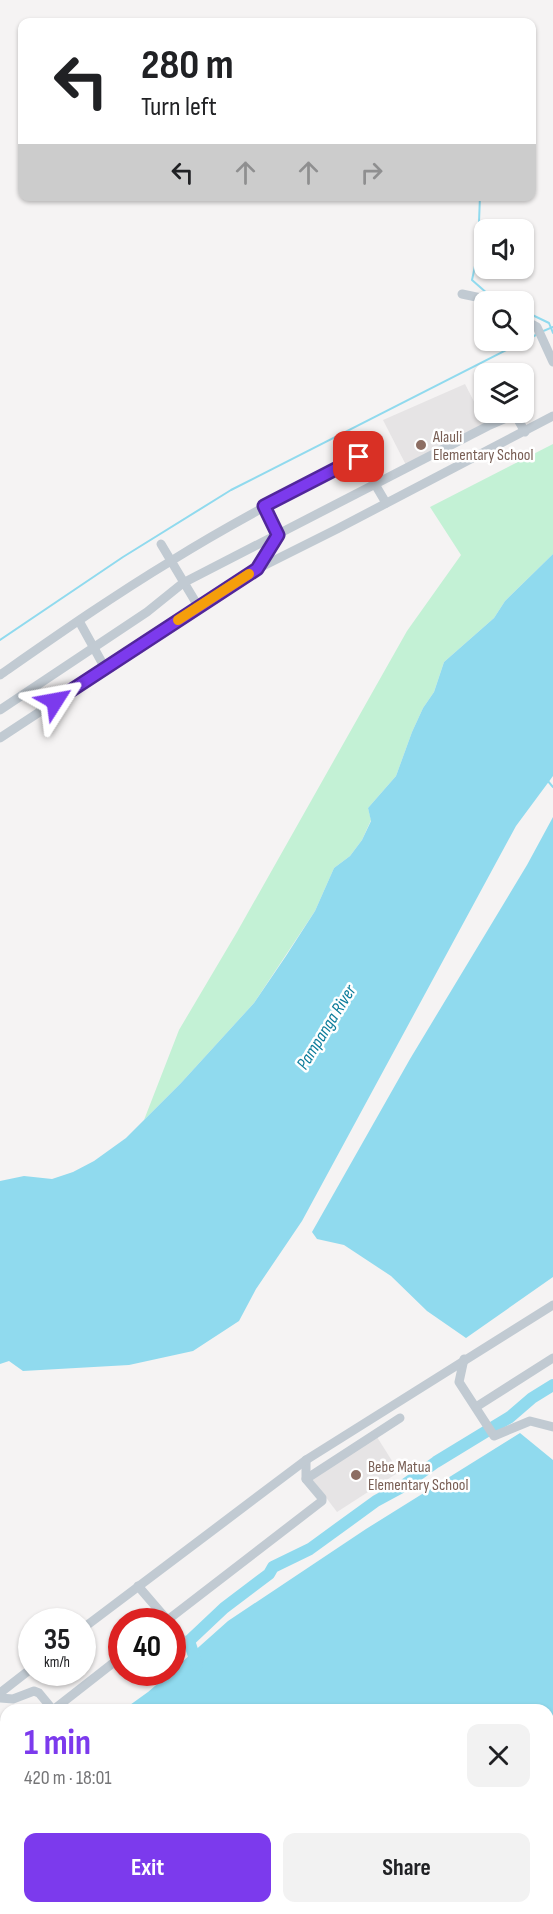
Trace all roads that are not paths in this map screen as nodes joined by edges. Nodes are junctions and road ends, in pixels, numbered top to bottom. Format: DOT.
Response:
graph roads {
  1 [pos="462,294"];
  2 [pos="474,297"];
  3 [pos="534,325"];
  4 [pos="553,362"];
  5 [pos="553,416"];
  6 [pos="525,432"];
  7 [pos="375,485"];
  8 [pos="386,503"];
  9 [pos="264,506"];
  10 [pos="278,535"];
  11 [pos="161,544"];
  12 [pos="170,561"];
  13 [pos="257,569"];
  14 [pos="183,583"];
  15 [pos="198,606"];
  16 [pos="79,621"];
  17 [pos="93,647"];
  18 [pos="105,668"];
  19 [pos="0,675"];
  20 [pos="0,710"];
  21 [pos="0,738"];
  22 [pos="552,1306"];
  23 [pos="553,1358"];
  24 [pos="465,1359"];
  25 [pos="476,1407"];
  26 [pos="400,1418"];
  27 [pos="553,1427"];
  28 [pos="306,1460"];
  29 [pos="306,1479"];
  30 [pos="138,1586"];
  31 [pos="156,1608"];
  32 [pos="186,1608"];
  33 [pos="96,1618"];
  34 [pos="108,1667"];
  35 [pos="18,1679"];
  36 [pos="0,1693"];
  37 [pos="0,1698"];
  38 [pos="48,1704"];
  39 [pos="61,1704"];
  1 -- 2 [label="street"];
  3 -- 4 [label="street"];
  5 -- 6 [label="street"];
  6 -- 7 [label="street"];
  6 -- 8 [label="street"];
  7 -- 8 [label="street"];
  7 -- 9 [label="street"];
  7 -- 10 [label="street"];
  8 -- 13 [label="street"];
  9 -- 10 [label="street"];
  9 -- 12 [label="street"];
  10 -- 13 [label="street"];
  10 -- 14 [label="street"];
  11 -- 12 [label="street"];
  12 -- 14 [label="street"];
  12 -- 16 [label="street"];
  13 -- 15 [label="street"];
  14 -- 15 [label="street"];
  14 -- 17 [label="street"];
  15 -- 18 [label="street"];
  16 -- 17 [label="street"];
  16 -- 19 [label="street"];
  17 -- 18 [label="street"];
  17 -- 20 [label="street"];
  18 -- 21 [label="street"];
  22 -- 24 [label="street"];
  23 -- 25 [label="street"];
  24 -- 25 [label="street"];
  24 -- 28 [label="street"];
  25 -- 27 [label="street"];
  26 -- 29 [label="street"];
  28 -- 29 [label="street"];
  28 -- 30 [label="street"];
  29 -- 32 [label="street"];
  30 -- 31 [label="street"];
  30 -- 33 [label="street"];
  34 -- 39 [label="street"];
  35 -- 36 [label="street"];
  37 -- 38 [label="street"];
}
